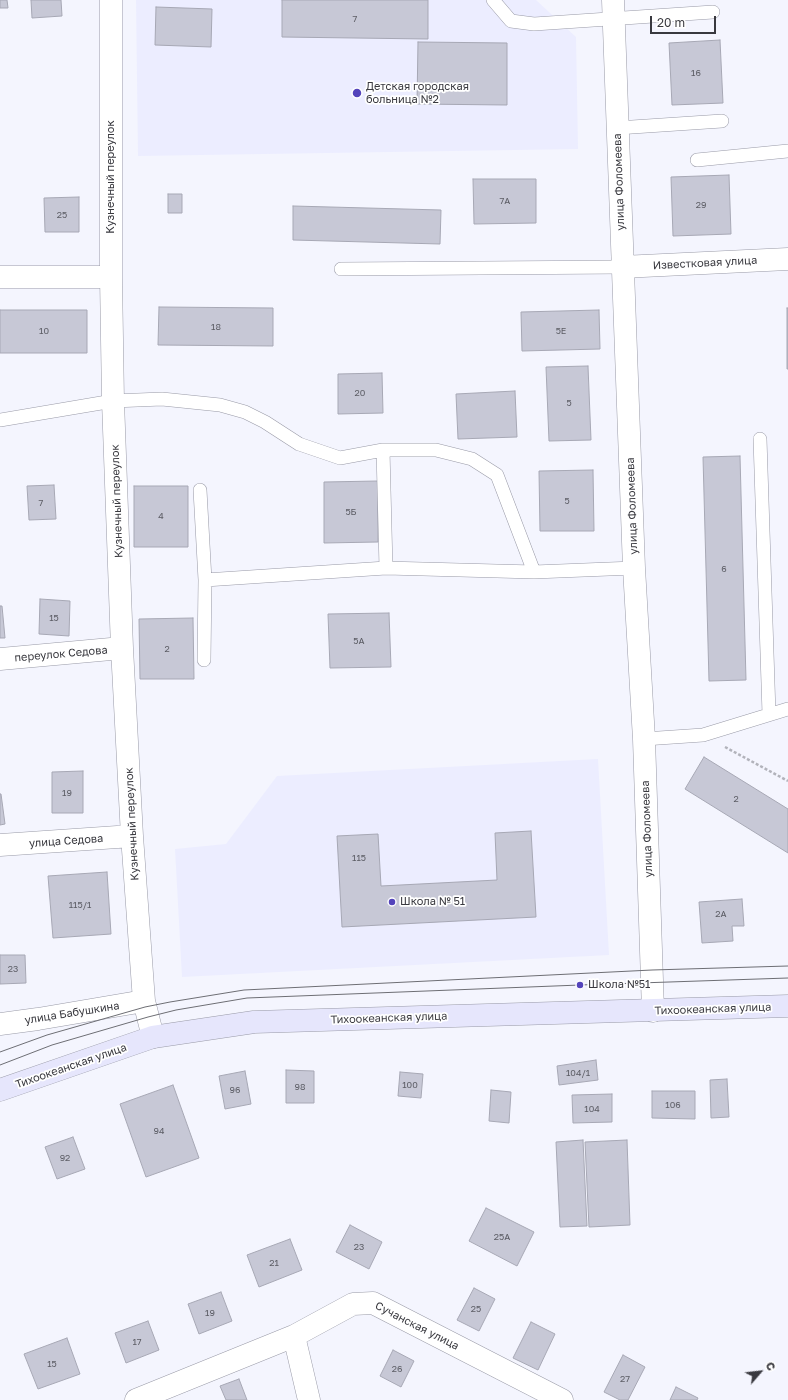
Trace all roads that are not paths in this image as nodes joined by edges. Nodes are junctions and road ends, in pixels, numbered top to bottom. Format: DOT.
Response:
graph roads {
  1 [pos="111,0"];
  2 [pos="494,0"];
  3 [pos="613,9"];
  4 [pos="713,12"];
  5 [pos="722,121"];
  6 [pos="617,128"];
  7 [pos="788,151"];
  8 [pos="697,160"];
  9 [pos="788,259"];
  10 [pos="622,266"];
  11 [pos="341,269"];
  12 [pos="111,277"];
  13 [pos="0,278"];
  14 [pos="113,401"];
  15 [pos="0,420"];
  16 [pos="760,439"];
  17 [pos="383,450"];
  18 [pos="200,490"];
  19 [pos="386,568"];
  20 [pos="634,568"];
  21 [pos="534,572"];
  22 [pos="204,580"];
  23 [pos="122,648"];
  24 [pos="0,659"];
  25 [pos="204,660"];
  26 [pos="788,709"];
  27 [pos="769,714"];
  28 [pos="644,739"];
  29 [pos="132,836"];
  30 [pos="0,845"];
  31 [pos="144,1001"];
  32 [pos="788,1006"];
  33 [pos="653,1011"];
  34 [pos="0,1024"];
  35 [pos="153,1037"];
  36 [pos="0,1090"];
  37 [pos="294,1336"];
  38 [pos="136,1400"];
  39 [pos="309,1400"];
  40 [pos="562,1400"];
  1 -- 12 [label="street, Кузнечный переулок"];
  2 -- 3 [label="lane"];
  3 -- 4 [label="lane"];
  3 -- 6 [label="street, улица Фоломеева"];
  5 -- 6 [label="lane"];
  6 -- 10 [label="street, улица Фоломеева"];
  7 -- 8 [label="lane"];
  9 -- 10 [label="street, Известковая улица"];
  10 -- 11 [label="lane"];
  10 -- 20 [label="street, улица Фоломеева"];
  12 -- 13 [label="street"];
  12 -- 14 [label="street, Кузнечный переулок"];
  14 -- 15 [label="lane"];
  14 -- 17 [label="lane"];
  14 -- 23 [label="street, Кузнечный переулок"];
  16 -- 27 [label="lane"];
  17 -- 19 [label="lane"];
  17 -- 21 [label="lane"];
  18 -- 22 [label="lane"];
  19 -- 21 [label="lane"];
  19 -- 22 [label="lane"];
  20 -- 21 [label="lane"];
  20 -- 28 [label="street, улица Фоломеева"];
  22 -- 25 [label="lane"];
  23 -- 24 [label="street, переулок Седова"];
  23 -- 29 [label="street, Кузнечный переулок"];
  26 -- 27 [label="lane"];
  27 -- 28 [label="lane"];
  28 -- 33 [label="street, улица Фоломеева"];
  29 -- 30 [label="street, улица Седова"];
  29 -- 31 [label="street, Кузнечный переулок"];
  31 -- 34 [label="street, улица Бабушкина"];
  31 -- 35 [label="street, Кузнечный переулок"];
  32 -- 33 [label="main road, Тихоокеанская улица"];
  33 -- 35 [label="main road, Тихоокеанская улица"];
  35 -- 36 [label="main road, Тихоокеанская улица"];
  37 -- 38 [label="street, Сучанская улица"];
  37 -- 39 [label="street"];
  37 -- 40 [label="street, Сучанская улица"];
}
